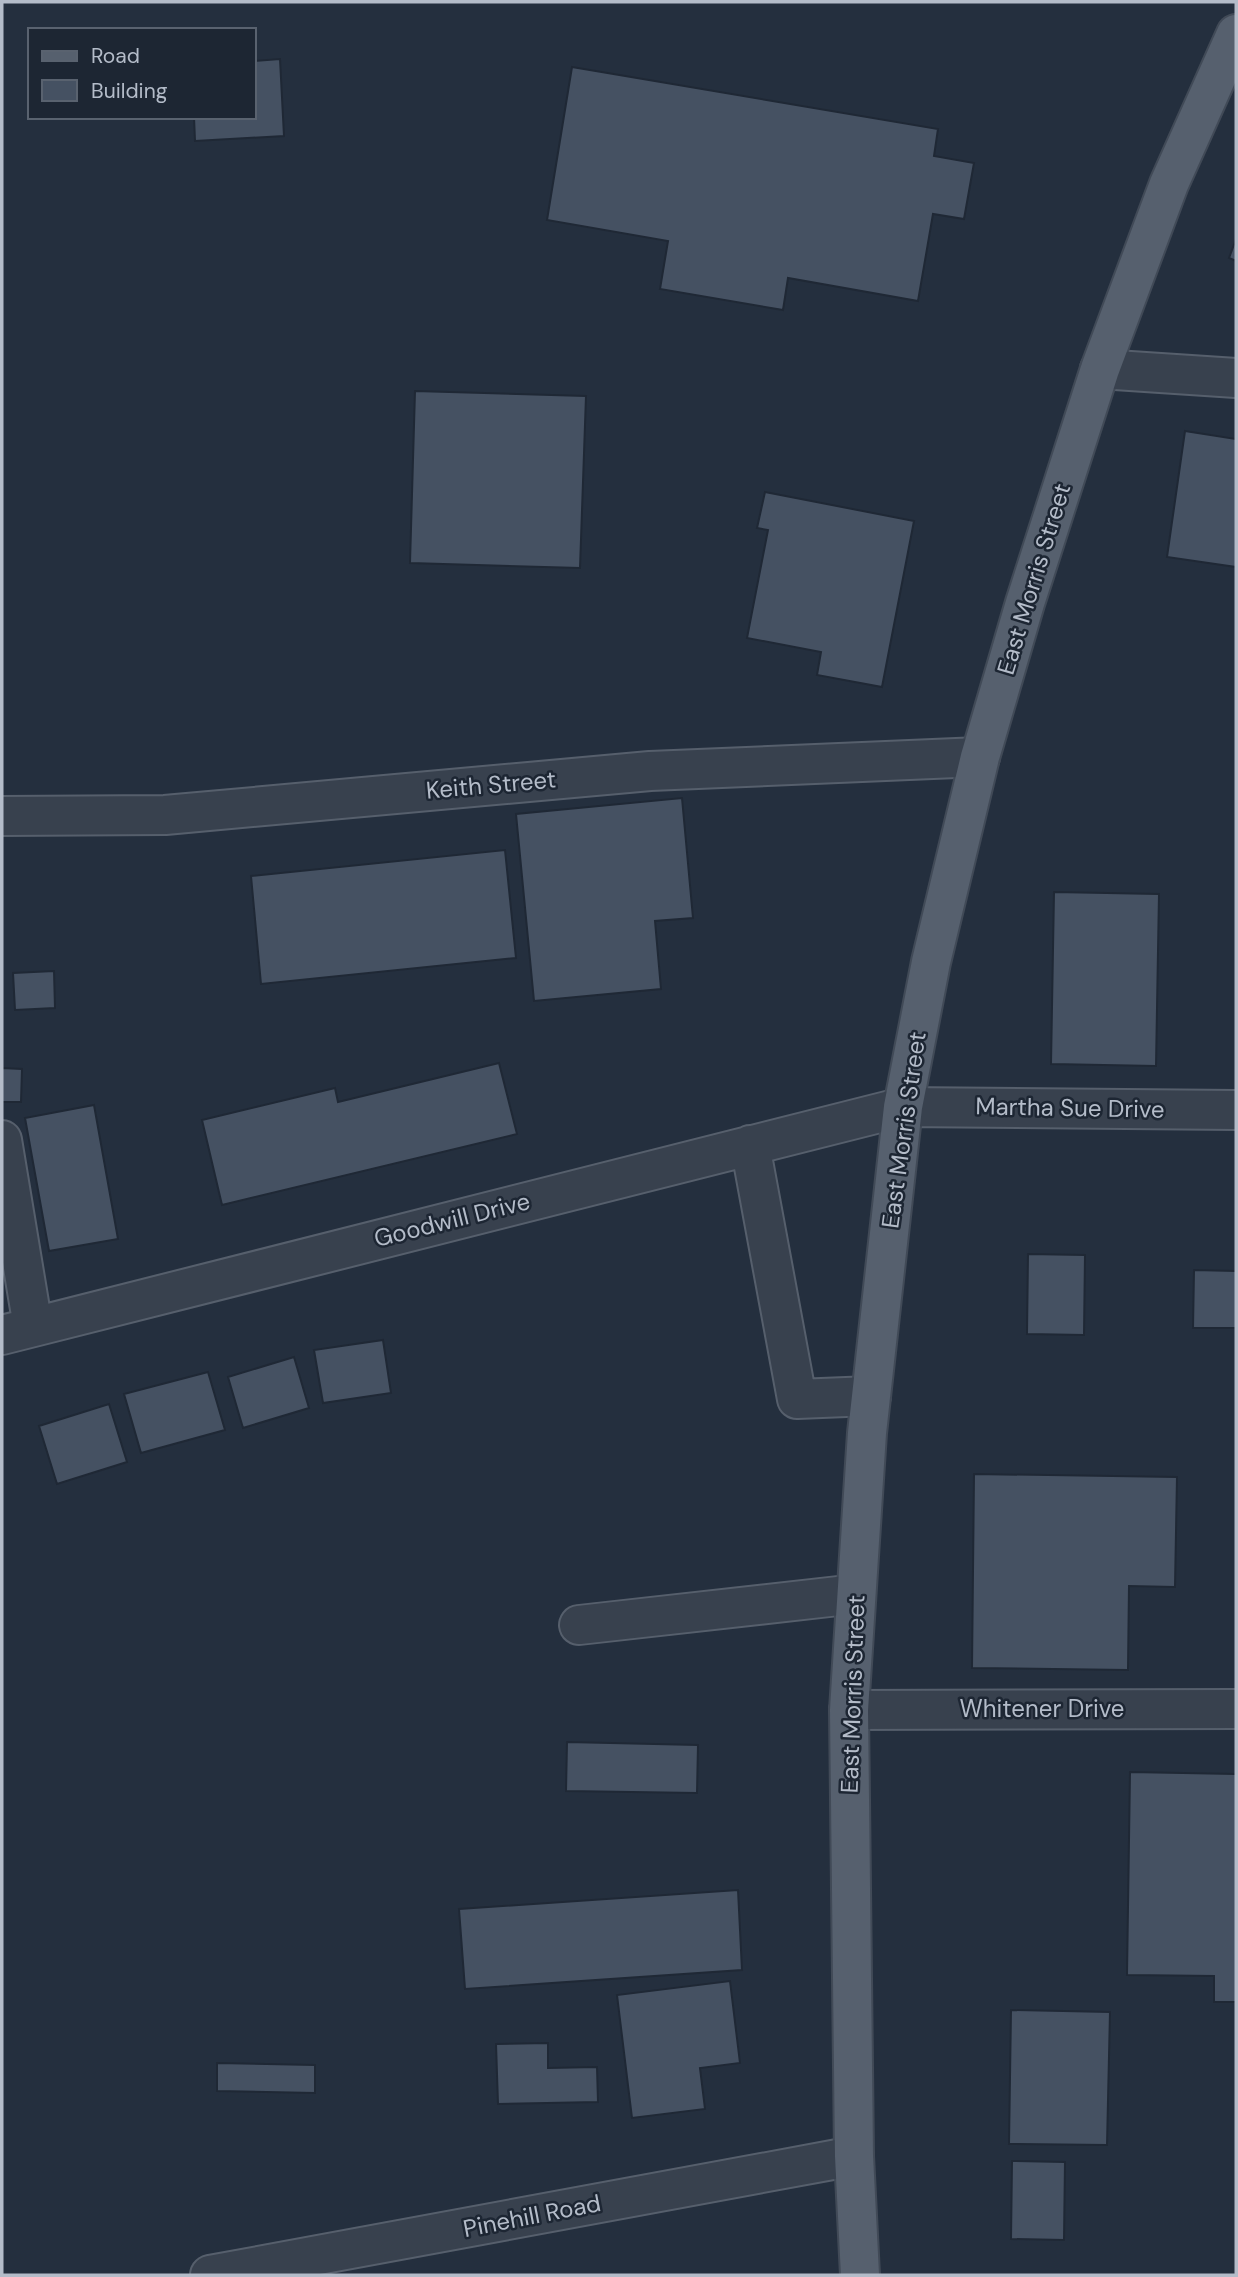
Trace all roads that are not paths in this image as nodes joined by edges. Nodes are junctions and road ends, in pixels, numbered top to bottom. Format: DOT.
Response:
graph roads {
  1 [pos="1236,34"];
  2 [pos="1100,369"];
  3 [pos="1236,378"];
  4 [pos="980,757"];
  5 [pos="2,816"];
  6 [pos="903,1107"];
  7 [pos="1236,1110"];
  8 [pos="2,1140"];
  9 [pos="750,1145"];
  10 [pos="17,1331"];
  11 [pos="871,1396"];
  12 [pos="856,1594"];
  13 [pos="579,1625"];
  14 [pos="1236,1709"];
  15 [pos="849,1710"];
  16 [pos="854,2156"];
  17 [pos="210,2275"];
  18 [pos="860,2275"];
  1 -- 2 [label="main road, East Morris Street"];
  2 -- 3 [label="street"];
  2 -- 4 [label="main road, East Morris Street"];
  4 -- 5 [label="street, Keith Street"];
  4 -- 6 [label="main road, East Morris Street"];
  6 -- 7 [label="street, Martha Sue Drive"];
  6 -- 9 [label="street, Goodwill Drive"];
  6 -- 11 [label="main road, East Morris Street"];
  8 -- 10 [label="street"];
  9 -- 10 [label="street, Goodwill Drive"];
  9 -- 11 [label="street"];
  11 -- 12 [label="main road, East Morris Street"];
  12 -- 13 [label="street"];
  12 -- 15 [label="main road, East Morris Street"];
  14 -- 15 [label="street, Whitener Drive"];
  15 -- 16 [label="main road, East Morris Street"];
  16 -- 17 [label="street, Pinehill Road"];
  16 -- 18 [label="main road, East Morris Street"];
}
